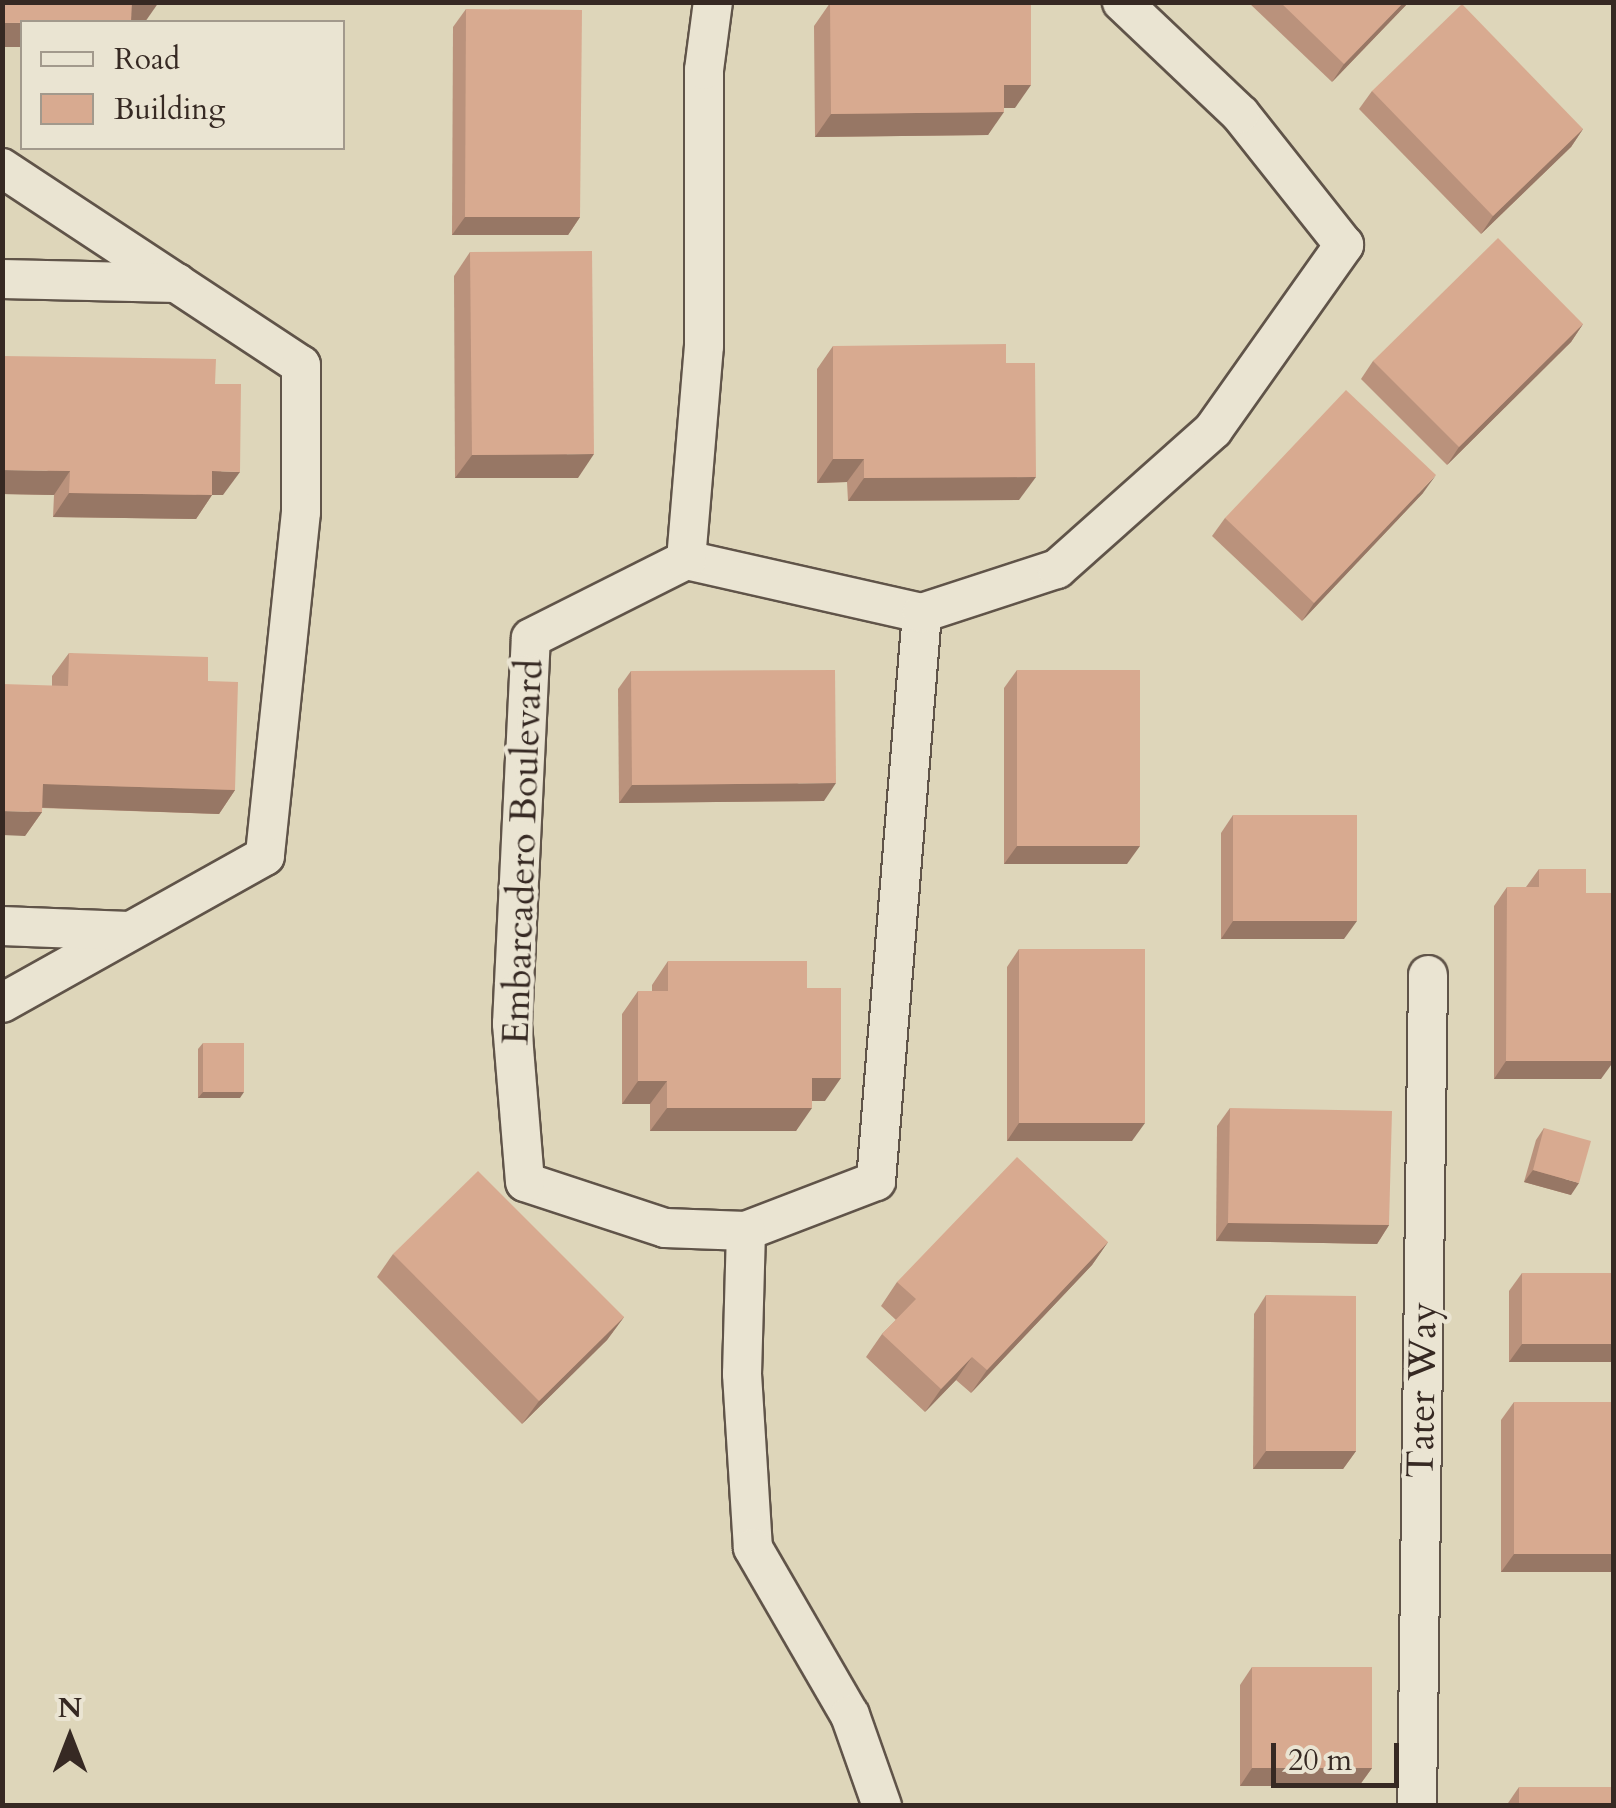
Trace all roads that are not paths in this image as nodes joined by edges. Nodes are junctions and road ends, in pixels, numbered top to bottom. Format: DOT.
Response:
graph roads {
  1 [pos="713,2"];
  2 [pos="1122,2"];
  3 [pos="2,168"];
  4 [pos="2,280"];
  5 [pos="176,282"];
  6 [pos="686,560"];
  7 [pos="922,613"];
  8 [pos="2,926"];
  9 [pos="131,931"];
  10 [pos="1428,975"];
  11 [pos="2,1003"];
  12 [pos="746,1231"];
  13 [pos="882,1806"];
  14 [pos="1417,1806"];
  1 -- 6 [label="street"];
  2 -- 7 [label="street"];
  3 -- 5 [label="street"];
  4 -- 5 [label="street"];
  5 -- 9 [label="street"];
  6 -- 7 [label="street"];
  6 -- 12 [label="street, Embarcadero Boulevard"];
  7 -- 12 [label="street, Embarcadero Boulevard"];
  8 -- 9 [label="street"];
  9 -- 11 [label="street"];
  10 -- 14 [label="street, Tater Way"];
  12 -- 13 [label="street"];
}
